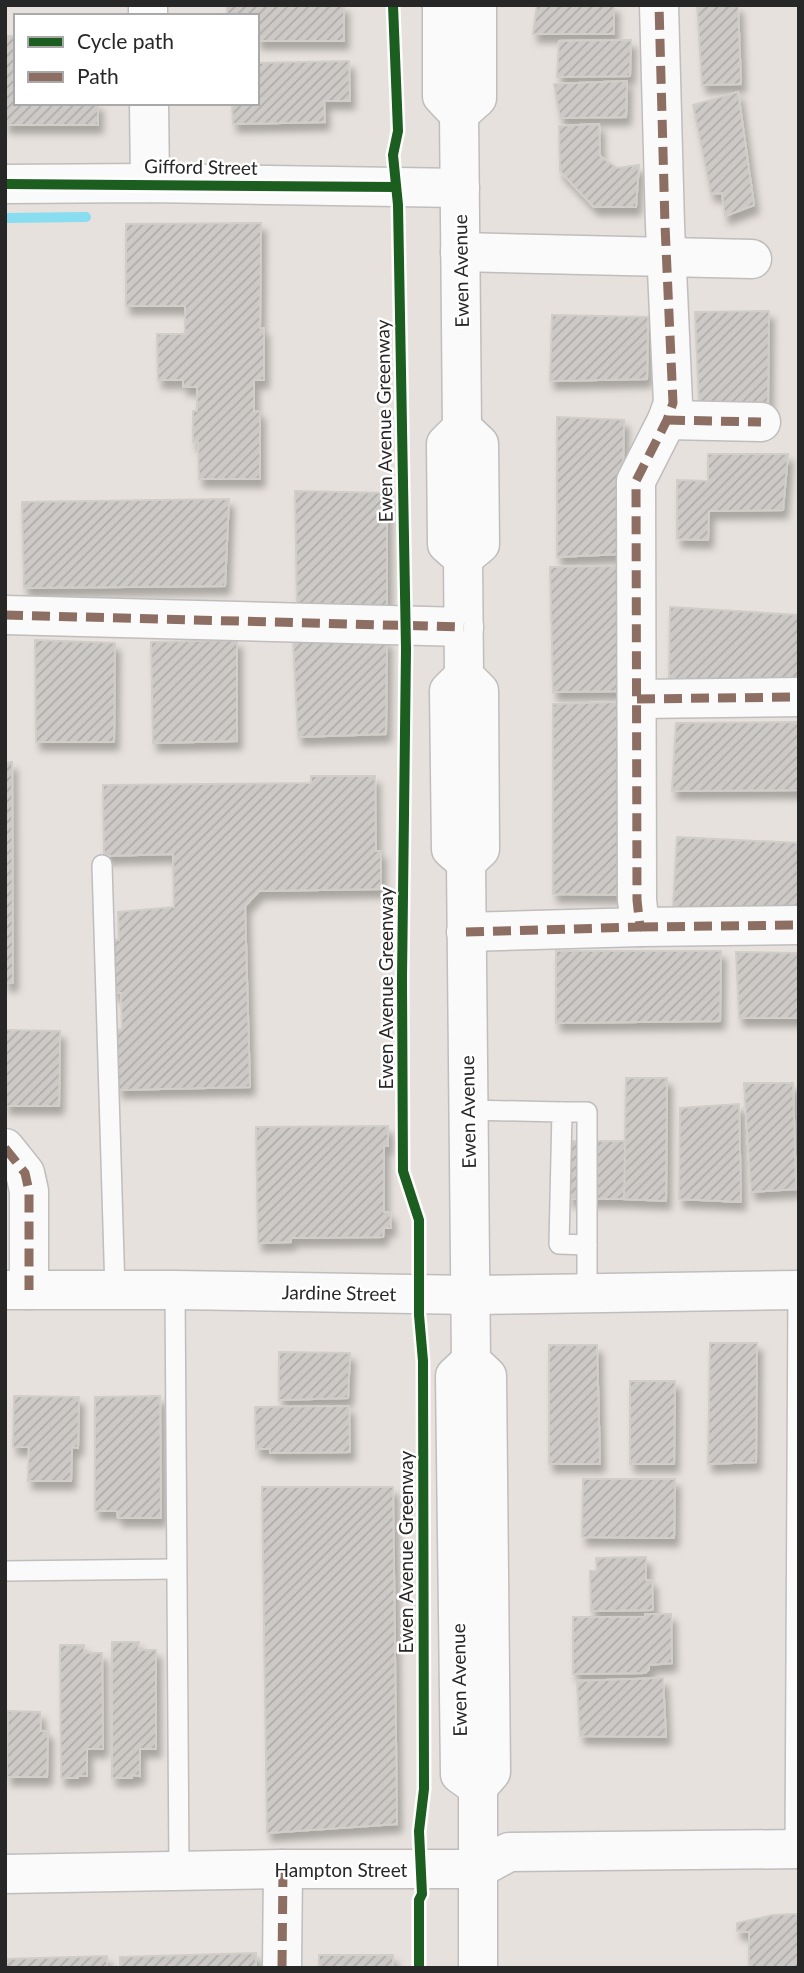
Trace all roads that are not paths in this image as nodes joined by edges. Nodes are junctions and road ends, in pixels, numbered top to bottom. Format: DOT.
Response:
graph roads {
  1 [pos="442,5"];
  2 [pos="477,5"];
  3 [pos="659,5"];
  4 [pos="149,105"];
  5 [pos="459,114"];
  6 [pos="150,183"];
  7 [pos="5,184"];
  8 [pos="460,188"];
  9 [pos="460,253"];
  10 [pos="666,256"];
  11 [pos="752,259"];
  12 [pos="667,420"];
  13 [pos="761,422"];
  14 [pos="5,615"];
  15 [pos="464,627"];
  16 [pos="799,697"];
  17 [pos="637,699"];
  18 [pos="102,865"];
  19 [pos="799,925"];
  20 [pos="640,927"];
  21 [pos="466,932"];
  22 [pos="468,1110"];
  23 [pos="562,1112"];
  24 [pos="5,1148"];
  25 [pos="587,1245"];
  26 [pos="17,1290"];
  27 [pos="175,1290"];
  28 [pos="799,1290"];
  29 [pos="115,1291"];
  30 [pos="587,1293"];
  31 [pos="470,1295"];
  32 [pos="176,1570"];
  33 [pos="5,1572"];
  34 [pos="797,1849"];
  35 [pos="283,1869"];
  36 [pos="478,1869"];
  37 [pos="179,1871"];
  38 [pos="5,1874"];
  39 [pos="282,1968"];
  40 [pos="478,1968"];
  1 -- 5 [label="street"];
  2 -- 5 [label="street"];
  3 -- 10 [label="street"];
  4 -- 6 [label="street"];
  5 -- 8 [label="street, Ewen Avenue"];
  6 -- 7 [label="street, Gifford Street"];
  6 -- 8 [label="street, Gifford Street"];
  8 -- 9 [label="street, Ewen Avenue"];
  9 -- 10 [label="street"];
  9 -- 15 [label="street, Ewen Avenue"];
  10 -- 11 [label="street"];
  10 -- 12 [label="street"];
  12 -- 13 [label="street"];
  12 -- 17 [label="street"];
  14 -- 15 [label="street"];
  15 -- 21 [label="street, Ewen Avenue"];
  16 -- 17 [label="street"];
  17 -- 20 [label="street"];
  18 -- 29 [label="lane"];
  19 -- 20 [label="street"];
  20 -- 21 [label="street"];
  21 -- 22 [label="street, Ewen Avenue"];
  22 -- 23 [label="lane"];
  22 -- 31 [label="street, Ewen Avenue"];
  23 -- 25 [label="lane"];
  23 -- 25 [label="lane"];
  24 -- 26 [label="street"];
  25 -- 30 [label="lane"];
  26 -- 29 [label="street, Jardine Street"];
  27 -- 29 [label="street, Jardine Street"];
  27 -- 31 [label="street, Jardine Street"];
  27 -- 32 [label="lane"];
  28 -- 30 [label="street, Jardine Street"];
  28 -- 34 [label="lane"];
  30 -- 31 [label="street, Jardine Street"];
  31 -- 36 [label="street, Ewen Avenue"];
  32 -- 33 [label="lane"];
  32 -- 37 [label="lane"];
  34 -- 36 [label="street, Hampton Street"];
  35 -- 36 [label="street, Hampton Street"];
  35 -- 37 [label="street, Hampton Street"];
  35 -- 39 [label="street"];
  36 -- 40 [label="street, Ewen Avenue"];
  37 -- 38 [label="street, Hampton Street"];
}
